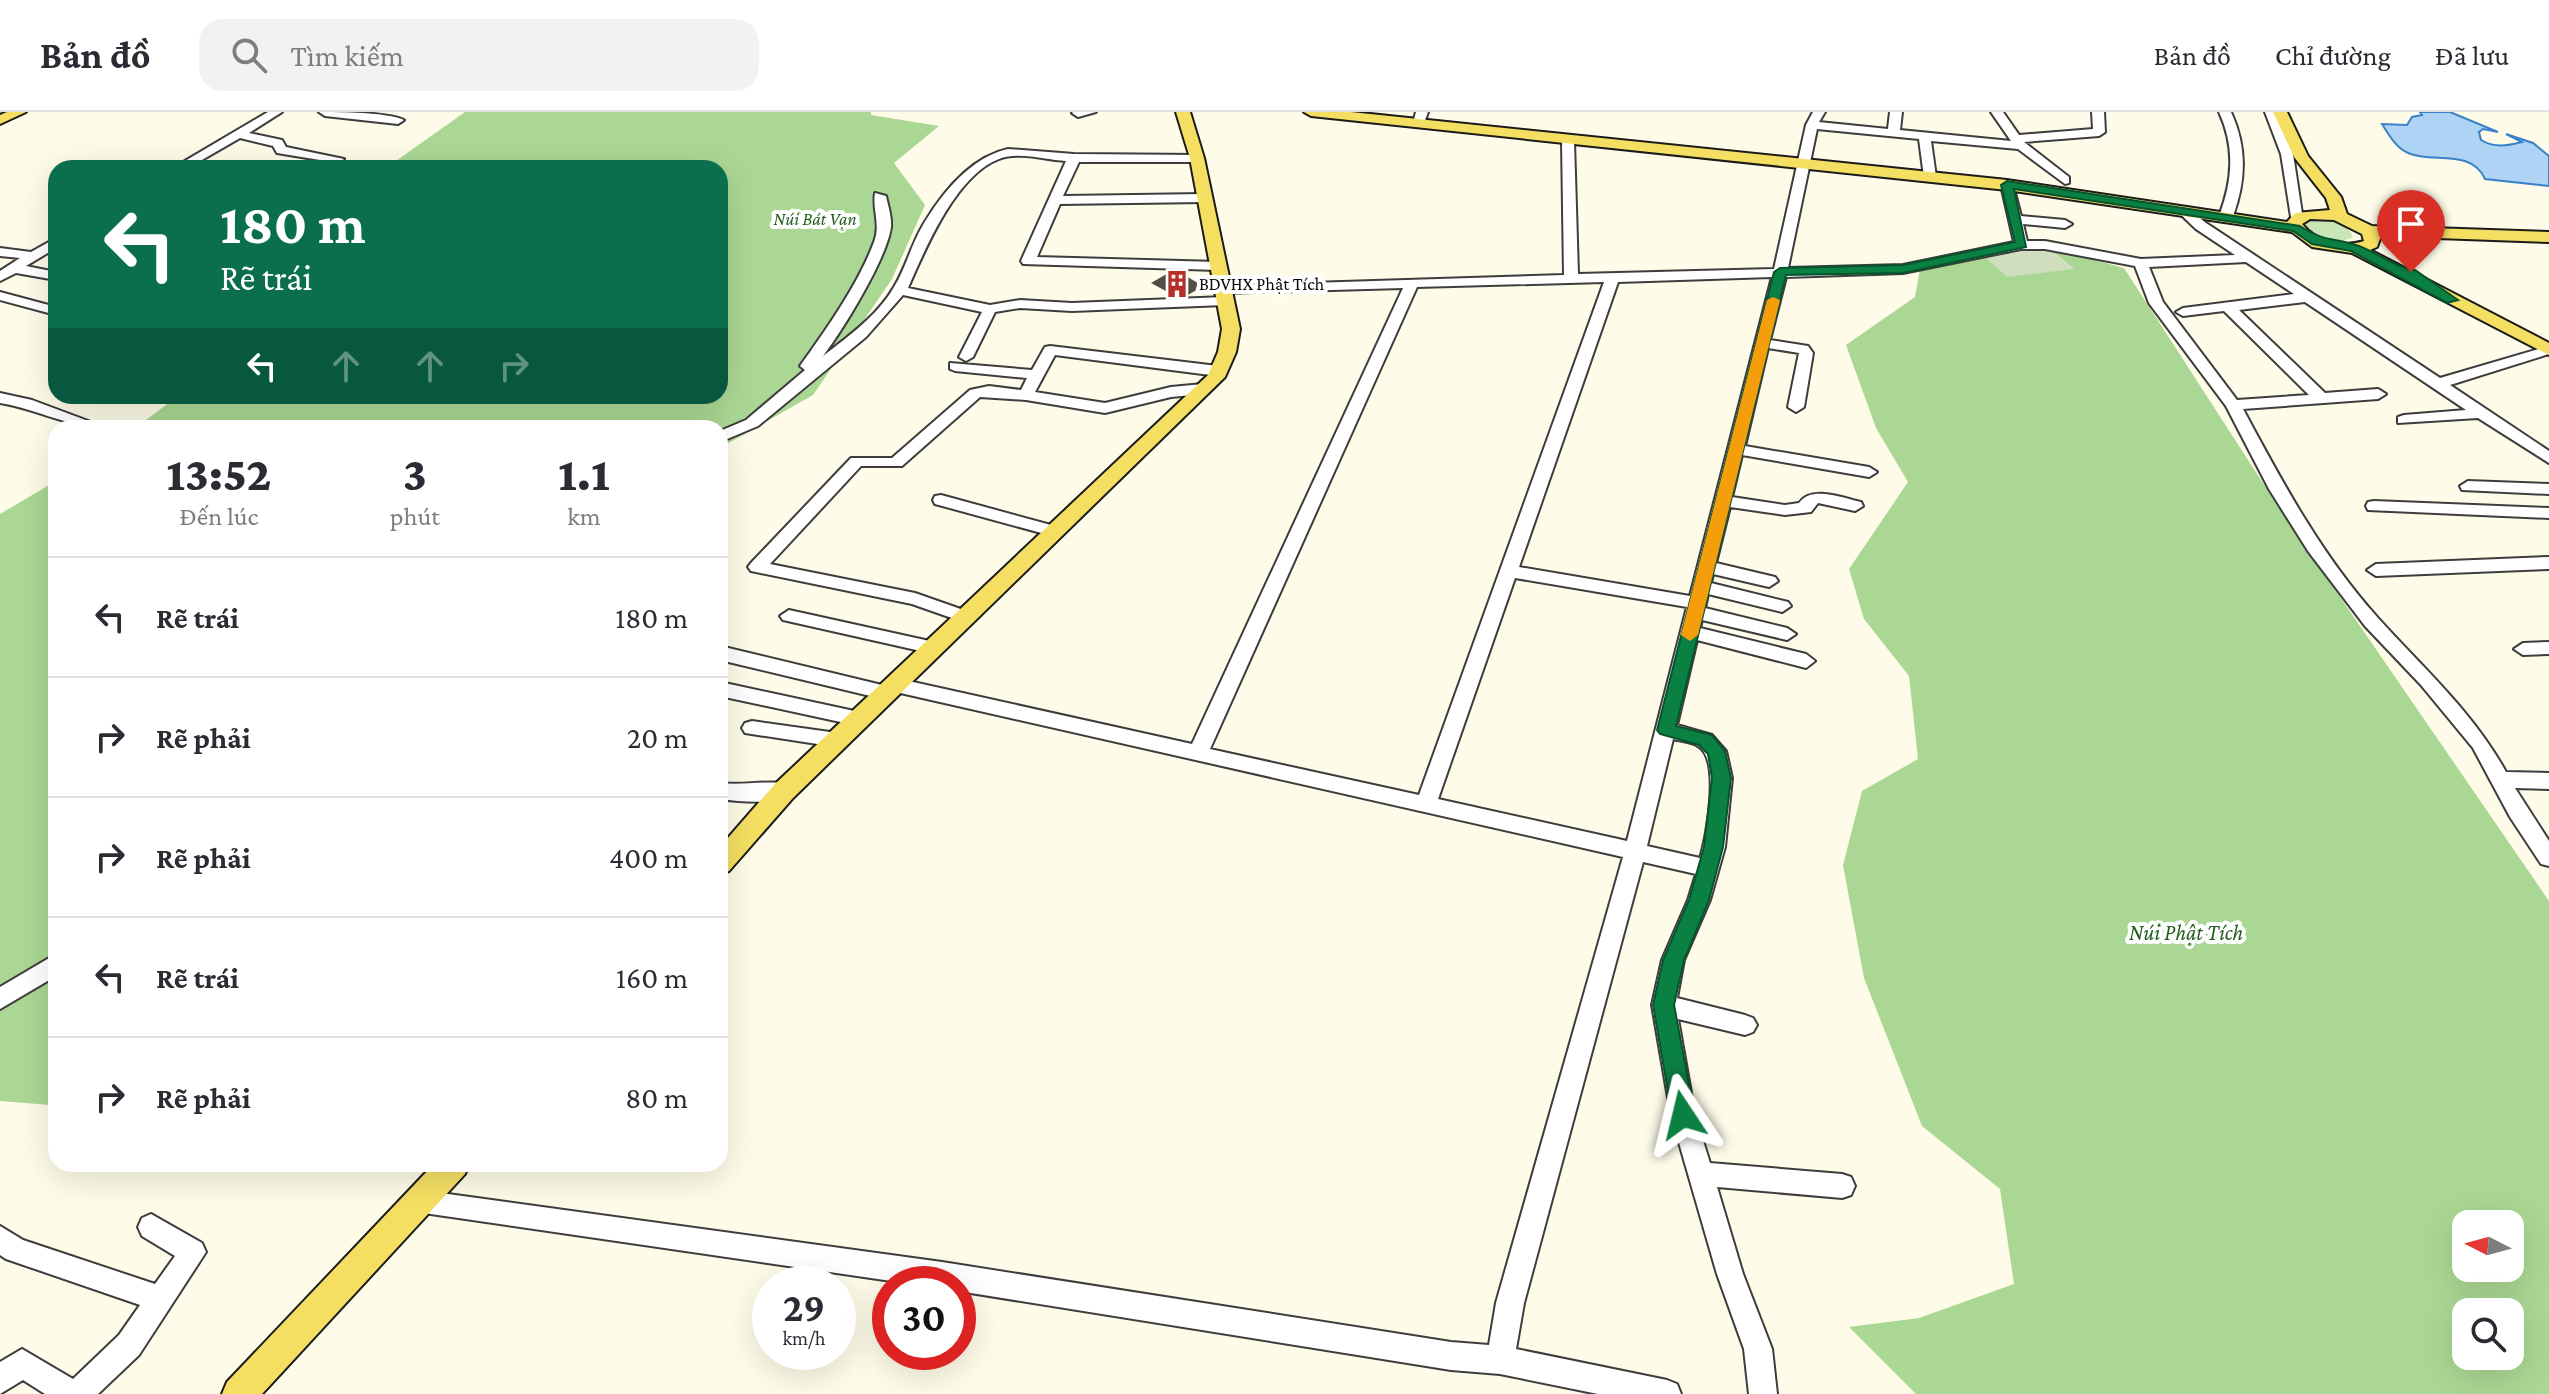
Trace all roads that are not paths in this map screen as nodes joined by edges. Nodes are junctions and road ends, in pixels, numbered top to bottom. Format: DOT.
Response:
graph roads {
  1 [pos="19,112"];
  2 [pos="276,112"];
  3 [pos="325,112"];
  4 [pos="1183,112"];
  5 [pos="1311,112"];
  6 [pos="1896,112"];
  7 [pos="1988,112"];
  8 [pos="1997,112"];
  9 [pos="2098,112"];
  10 [pos="2225,112"];
  11 [pos="2271,112"];
  12 [pos="2280,112"];
  13 [pos="1421,117"];
  14 [pos="1815,119"];
  15 [pos="0,120"];
  16 [pos="398,120"];
  17 [pos="238,134"];
  18 [pos="1893,134"];
  19 [pos="1925,139"];
  20 [pos="1568,141"];
  21 [pos="2018,142"];
  22 [pos="1074,158"];
  23 [pos="1197,158"];
  24 [pos="338,159"];
  25 [pos="193,160"];
  26 [pos="1803,165"];
  27 [pos="2312,175"];
  28 [pos="1930,177"];
  29 [pos="2065,180"];
  30 [pos="2007,185"];
  31 [pos="1203,193"];
  32 [pos="1055,195"];
  33 [pos="880,196"];
  34 [pos="2182,210"];
  35 [pos="2226,216"];
  36 [pos="2340,217"];
  37 [pos="2015,219"];
  38 [pos="2301,220"];
  39 [pos="2065,224"];
  40 [pos="2549,237"];
  41 [pos="2366,242"];
  42 [pos="2021,245"];
  43 [pos="48,247"];
  44 [pos="0,252"];
  45 [pos="34,256"];
  46 [pos="2249,258"];
  47 [pos="2141,263"];
  48 [pos="1218,266"];
  49 [pos="13,268"];
  50 [pos="1780,272"];
  51 [pos="48,275"];
  52 [pos="0,277"];
  53 [pos="1613,277"];
  54 [pos="1571,278"];
  55 [pos="1412,283"];
  56 [pos="900,290"];
  57 [pos="1224,295"];
  58 [pos="0,296"];
  59 [pos="2308,297"];
  60 [pos="2229,308"];
  61 [pos="48,309"];
  62 [pos="990,309"];
  63 [pos="2183,312"];
  64 [pos="1763,343"];
  65 [pos="2545,351"];
  66 [pos="1218,371"];
  67 [pos="1037,375"];
  68 [pos="801,380"];
  69 [pos="2438,384"];
  70 [pos="1203,389"];
  71 [pos="2378,394"];
  72 [pos="1026,395"];
  73 [pos="0,398"];
  74 [pos="2321,398"];
  75 [pos="2233,405"];
  76 [pos="1796,407"];
  77 [pos="2481,413"];
  78 [pos="76,420"];
  79 [pos="2404,420"];
  80 [pos="728,434"];
  81 [pos="1736,449"];
  82 [pos="2549,458"];
  83 [pos="1869,472"];
  84 [pos="2468,486"];
  85 [pos="2549,489"];
  86 [pos="941,500"];
  87 [pos="1723,501"];
  88 [pos="1855,506"];
  89 [pos="2374,506"];
  90 [pos="2549,513"];
  91 [pos="1056,532"];
  92 [pos="2549,563"];
  93 [pos="2376,570"];
  94 [pos="1508,571"];
  95 [pos="1769,581"];
  96 [pos="1698,600"];
  97 [pos="1782,606"];
  98 [pos="789,616"];
  99 [pos="966,617"];
  100 [pos="1787,634"];
  101 [pos="934,648"];
  102 [pos="2549,648"];
  103 [pos="2523,649"];
  104 [pos="728,655"];
  105 [pos="1806,661"];
  106 [pos="891,689"];
  107 [pos="728,691"];
  108 [pos="859,719"];
  109 [pos="752,728"];
  110 [pos="1666,730"];
  111 [pos="837,740"];
  112 [pos="1198,754"];
  113 [pos="2502,780"];
  114 [pos="2549,781"];
  115 [pos="784,791"];
  116 [pos="728,792"];
  117 [pos="1425,806"];
  118 [pos="1635,853"];
  119 [pos="728,855"];
  120 [pos="2549,858"];
  121 [pos="1708,868"];
  122 [pos="48,969"];
  123 [pos="0,999"];
  124 [pos="1664,1005"];
  125 [pos="1745,1025"];
  126 [pos="447,1172"];
  127 [pos="1701,1174"];
  128 [pos="1842,1186"];
  129 [pos="419,1202"];
  130 [pos="151,1227"];
  131 [pos="0,1239"];
  132 [pos="161,1299"];
  133 [pos="1500,1360"];
  134 [pos="0,1380"];
  135 [pos="74,1394"];
  136 [pos="239,1394"];
  137 [pos="1667,1394"];
  138 [pos="1763,1394"];
  1 -- 15 [label="main road"];
  2 -- 17 [label="street"];
  3 -- 16 [label="street"];
  4 -- 23 [label="main road"];
  5 -- 13 [label="main road"];
  6 -- 18 [label="street"];
  7 -- 8 [label="street"];
  8 -- 21 [label="street"];
  9 -- 21 [label="street"];
  10 -- 35 [label="street"];
  11 -- 38 [label="street"];
  12 -- 27 [label="main road"];
  13 -- 20 [label="main road"];
  14 -- 18 [label="street"];
  14 -- 26 [label="street"];
  17 -- 24 [label="street"];
  17 -- 25 [label="street"];
  18 -- 19 [label="street"];
  19 -- 21 [label="street"];
  19 -- 28 [label="street"];
  20 -- 26 [label="main road"];
  20 -- 54 [label="street"];
  21 -- 29 [label="street"];
  22 -- 23 [label="street"];
  22 -- 32 [label="street"];
  22 -- 56 [label="street"];
  23 -- 31 [label="main road"];
  26 -- 28 [label="main road"];
  26 -- 50 [label="street"];
  27 -- 36 [label="main road"];
  27 -- 38 [label="main road"];
  28 -- 30 [label="main road"];
  30 -- 34 [label="main road"];
  30 -- 37 [label="street"];
  31 -- 32 [label="street"];
  31 -- 48 [label="main road"];
  32 -- 48 [label="street"];
  33 -- 68 [label="street"];
  34 -- 35 [label="main road"];
  34 -- 46 [label="street"];
  35 -- 38 [label="main road"];
  36 -- 38 [label="main road"];
  36 -- 41 [label="main road"];
  37 -- 39 [label="street"];
  37 -- 42 [label="street"];
  38 -- 41 [label="main road"];
  40 -- 41 [label="main road"];
  41 -- 65 [label="main road"];
  41 -- 65 [label="main road"];
  42 -- 47 [label="street"];
  42 -- 50 [label="street"];
  43 -- 45 [label="street"];
  44 -- 45 [label="street"];
  45 -- 49 [label="street"];
  46 -- 47 [label="street"];
  46 -- 59 [label="street"];
  47 -- 75 [label="street"];
  48 -- 57 [label="main road"];
  49 -- 51 [label="street"];
  49 -- 52 [label="street"];
  50 -- 53 [label="street"];
  50 -- 64 [label="street"];
  53 -- 54 [label="street"];
  53 -- 94 [label="street"];
  54 -- 55 [label="street"];
  55 -- 57 [label="street"];
  55 -- 112 [label="street"];
  56 -- 62 [label="street"];
  56 -- 68 [label="street"];
  57 -- 62 [label="street"];
  57 -- 66 [label="main road"];
  58 -- 61 [label="street"];
  59 -- 60 [label="street"];
  59 -- 69 [label="street"];
  60 -- 63 [label="street"];
  60 -- 74 [label="street"];
  62 -- 67 [label="street"];
  64 -- 76 [label="street"];
  64 -- 81 [label="street"];
  65 -- 69 [label="street"];
  66 -- 67 [label="street"];
  66 -- 70 [label="main road"];
  67 -- 72 [label="street"];
  68 -- 80 [label="street"];
  69 -- 77 [label="street"];
  70 -- 72 [label="street"];
  70 -- 91 [label="main road"];
  71 -- 74 [label="street"];
  72 -- 99 [label="street"];
  73 -- 78 [label="street"];
  74 -- 75 [label="street"];
  75 -- 113 [label="street"];
  77 -- 79 [label="street"];
  77 -- 82 [label="street"];
  81 -- 83 [label="street"];
  81 -- 87 [label="street"];
  84 -- 85 [label="street"];
  86 -- 91 [label="street"];
  87 -- 88 [label="street"];
  87 -- 96 [label="street"];
  89 -- 90 [label="street"];
  91 -- 99 [label="main road"];
  92 -- 93 [label="street"];
  94 -- 96 [label="street"];
  94 -- 117 [label="street"];
  95 -- 96 [label="street"];
  96 -- 97 [label="street"];
  96 -- 100 [label="street"];
  96 -- 105 [label="street"];
  96 -- 110 [label="street"];
  98 -- 101 [label="street"];
  99 -- 101 [label="main road"];
  101 -- 106 [label="main road"];
  102 -- 103 [label="street"];
  104 -- 106 [label="street"];
  106 -- 108 [label="main road"];
  106 -- 112 [label="street"];
  107 -- 108 [label="street"];
  108 -- 111 [label="main road"];
  109 -- 111 [label="street"];
  110 -- 118 [label="street"];
  110 -- 121 [label="street"];
  111 -- 115 [label="main road"];
  112 -- 117 [label="street"];
  113 -- 114 [label="street"];
  113 -- 120 [label="street"];
  115 -- 116 [label="street"];
  115 -- 119 [label="main road"];
  117 -- 118 [label="street"];
  118 -- 121 [label="street"];
  118 -- 133 [label="street"];
  121 -- 124 [label="street"];
  122 -- 123 [label="street"];
  124 -- 125 [label="street"];
  124 -- 127 [label="street"];
  126 -- 129 [label="main road"];
  127 -- 128 [label="street"];
  127 -- 138 [label="street"];
  129 -- 133 [label="street"];
  129 -- 136 [label="main road"];
  130 -- 132 [label="street"];
  131 -- 132 [label="street"];
  132 -- 135 [label="street"];
  133 -- 137 [label="street"];
  134 -- 135 [label="street"];
}
